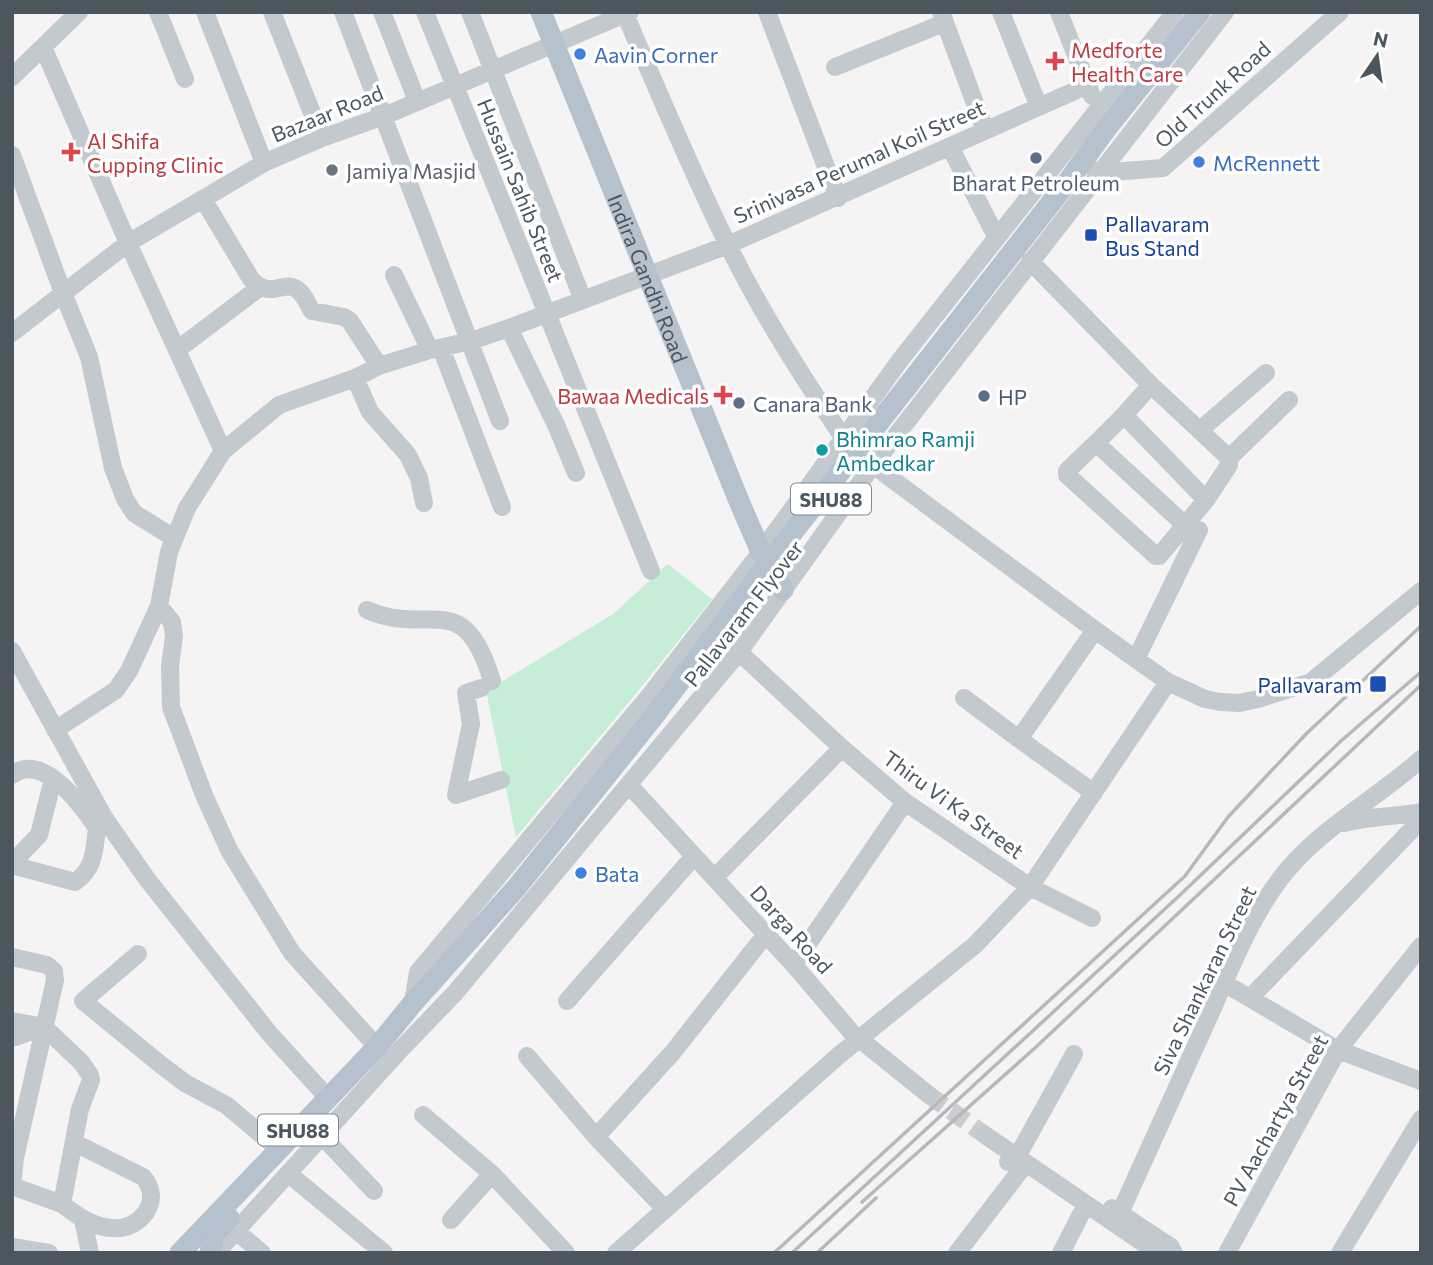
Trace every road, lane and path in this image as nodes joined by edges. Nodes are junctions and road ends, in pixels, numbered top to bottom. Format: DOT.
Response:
graph roads {
  1 [pos="79,12"];
  2 [pos="158,12"];
  3 [pos="205,12"];
  4 [pos="272,12"];
  5 [pos="343,12"];
  6 [pos="382,12"];
  7 [pos="425,12"];
  8 [pos="470,12"];
  9 [pos="541,12"];
  10 [pos="767,12"];
  11 [pos="1001,12"];
  12 [pos="1059,12"];
  13 [pos="1200,12"];
  14 [pos="1211,12"];
  15 [pos="1225,12"];
  16 [pos="1340,12"];
  17 [pos="627,13"];
  18 [pos="943,17"];
  19 [pos="1166,17"];
  20 [pos="62,19"];
  21 [pos="553,44"];
  22 [pos="43,47"];
  23 [pos="835,67"];
  24 [pos="494,69"];
  25 [pos="12,77"];
  26 [pos="185,79"];
  27 [pos="455,85"];
  28 [pos="1088,85"];
  29 [pos="417,102"];
  30 [pos="1040,107"];
  31 [pos="1097,110"];
  32 [pos="384,116"];
  33 [pos="985,130"];
  34 [pos="322,138"];
  35 [pos="950,147"];
  36 [pos="1068,149"];
  37 [pos="12,155"];
  38 [pos="264,163"];
  39 [pos="1099,173"];
  40 [pos="838,198"];
  41 [pos="203,199"];
  42 [pos="998,237"];
  43 [pos="128,243"];
  44 [pos="728,245"];
  45 [pos="1030,261"];
  46 [pos="647,274"];
  47 [pos="394,275"];
  48 [pos="259,288"];
  49 [pos="63,293"];
  50 [pos="583,300"];
  51 [pos="545,312"];
  52 [pos="509,328"];
  53 [pos="13,330"];
  54 [pos="471,341"];
  55 [pos="435,349"];
  56 [pos="177,350"];
  57 [pos="379,366"];
  58 [pos="1266,373"];
  59 [pos="355,377"];
  60 [pos="1151,384"];
  61 [pos="1289,400"];
  62 [pos="1124,415"];
  63 [pos="500,421"];
  64 [pos="1200,430"];
  65 [pos="844,439"];
  66 [pos="1096,443"];
  67 [pos="223,451"];
  68 [pos="1229,458"];
  69 [pos="873,465"];
  70 [pos="576,473"];
  71 [pos="1206,500"];
  72 [pos="424,503"];
  73 [pos="502,508"];
  74 [pos="1192,528"];
  75 [pos="174,538"];
  76 [pos="761,552"];
  77 [pos="651,571"];
  78 [pos="783,590"];
  79 [pos="1421,591"];
  80 [pos="159,606"];
  81 [pos="367,610"];
  82 [pos="1094,630"];
  83 [pos="12,651"];
  84 [pos="739,652"];
  85 [pos="1136,659"];
  86 [pos="1168,682"];
  87 [pos="964,698"];
  88 [pos="55,730"];
  89 [pos="1019,739"];
  90 [pos="842,748"];
  91 [pos="1421,759"];
  92 [pos="12,775"];
  93 [pos="53,779"];
  94 [pos="501,780"];
  95 [pos="629,785"];
  96 [pos="1094,793"];
  97 [pos="905,802"];
  98 [pos="1421,812"];
  99 [pos="1421,820"];
  100 [pos="1334,825"];
  101 [pos="687,854"];
  102 [pos="12,864"];
  103 [pos="720,872"];
  104 [pos="1030,887"];
  105 [pos="1092,918"];
  106 [pos="760,943"];
  107 [pos="1421,946"];
  108 [pos="138,954"];
  109 [pos="12,957"];
  110 [pos="799,957"];
  111 [pos="444,976"];
  112 [pos="1224,983"];
  113 [pos="1250,998"];
  114 [pos="567,1001"];
  115 [pos="417,1005"];
  116 [pos="12,1021"];
  117 [pos="44,1027"];
  118 [pos="12,1038"];
  119 [pos="859,1040"];
  120 [pos="377,1047"];
  121 [pos="1338,1050"];
  122 [pos="1074,1054"];
  123 [pos="527,1056"];
  124 [pos="917,1076"];
  125 [pos="1421,1081"];
  126 [pos="327,1097"];
  127 [pos="423,1115"];
  128 [pos="1421,1119"];
  129 [pos="322,1136"];
  130 [pos="1004,1136"];
  131 [pos="596,1137"];
  132 [pos="75,1143"];
  133 [pos="280,1150"];
  134 [pos="1016,1158"];
  135 [pos="289,1174"];
  136 [pos="492,1174"];
  137 [pos="12,1187"];
  138 [pos="374,1191"];
  139 [pos="62,1204"];
  140 [pos="665,1209"];
  141 [pos="1120,1213"];
  142 [pos="1081,1214"];
  143 [pos="83,1220"];
  144 [pos="450,1220"];
  145 [pos="236,1231"];
  146 [pos="12,1247"];
  147 [pos="94,1251"];
  148 [pos="49,1253"];
  149 [pos="180,1253"];
  150 [pos="210,1253"];
  151 [pos="216,1253"];
  152 [pos="262,1253"];
  153 [pos="384,1253"];
  154 [pos="566,1253"];
  155 [pos="616,1253"];
  156 [pos="957,1253"];
  157 [pos="1061,1253"];
  158 [pos="1140,1253"];
  159 [pos="1158,1253"];
  160 [pos="1174,1253"];
  161 [pos="1227,1253"];
  162 [pos="1340,1253"];
  1 -- 20 [label="street"];
  2 -- 26 [label="street"];
  3 -- 38 [label="street"];
  4 -- 34 [label="street"];
  5 -- 32 [label="street"];
  6 -- 29 [label="street"];
  7 -- 27 [label="street, Hussain Sahib Street"];
  8 -- 24 [label="street"];
  9 -- 21 [label="main road, Indira Gandhi Road"];
  10 -- 40 [label="street"];
  11 -- 30 [label="street"];
  12 -- 28 [label="street"];
  13 -- 111 [label="main road, Pallavaram Flyover / SHU88"];
  14 -- 111 [label="main road, Pallavaram Flyover / SHU88"];
  15 -- 39 [label="street"];
  16 -- 39 [label="street, Old Trunk Road"];
  17 -- 21 [label="street, Bazaar Road"];
  17 -- 44 [label="street"];
  18 -- 23 [label="street"];
  18 -- 33 [label="street"];
  19 -- 31 [label="street"];
  20 -- 22 [label="street"];
  21 -- 24 [label="street, Bazaar Road"];
  21 -- 46 [label="main road, Indira Gandhi Road"];
  22 -- 25 [label="street"];
  22 -- 43 [label="street"];
  24 -- 27 [label="street, Bazaar Road"];
  24 -- 50 [label="street"];
  27 -- 29 [label="street, Bazaar Road"];
  27 -- 51 [label="street, Hussain Sahib Street"];
  28 -- 30 [label="street, Srinivasa Perumal Koil Street"];
  28 -- 31 [label="street"];
  29 -- 32 [label="street, Bazaar Road"];
  30 -- 33 [label="street, Srinivasa Perumal Koil Street"];
  31 -- 36 [label="street"];
  32 -- 34 [label="street, Bazaar Road"];
  32 -- 54 [label="street"];
  33 -- 35 [label="street, Srinivasa Perumal Koil Street"];
  34 -- 38 [label="street, Bazaar Road"];
  35 -- 40 [label="street, Srinivasa Perumal Koil Street"];
  35 -- 42 [label="street"];
  36 -- 39 [label="street"];
  36 -- 42 [label="street"];
  37 -- 49 [label="street"];
  38 -- 41 [label="street, Bazaar Road"];
  39 -- 45 [label="street"];
  40 -- 44 [label="street, Srinivasa Perumal Koil Street"];
  41 -- 43 [label="street, Bazaar Road"];
  41 -- 48 [label="street"];
  42 -- 65 [label="street"];
  43 -- 49 [label="street, Bazaar Road"];
  43 -- 56 [label="street"];
  44 -- 46 [label="street, Srinivasa Perumal Koil Street"];
  44 -- 65 [label="street"];
  45 -- 60 [label="street"];
  45 -- 69 [label="street"];
  46 -- 50 [label="street, Srinivasa Perumal Koil Street"];
  46 -- 76 [label="main road, Indira Gandhi Road"];
  47 -- 55 [label="street"];
  48 -- 56 [label="street"];
  48 -- 57 [label="street"];
  49 -- 53 [label="street, Bazaar Road"];
  49 -- 75 [label="street"];
  50 -- 51 [label="street, Srinivasa Perumal Koil Street"];
  51 -- 52 [label="street, Srinivasa Perumal Koil Street"];
  51 -- 77 [label="street, Hussain Sahib Street"];
  52 -- 54 [label="street, Srinivasa Perumal Koil Street"];
  52 -- 70 [label="street"];
  54 -- 55 [label="street, Srinivasa Perumal Koil Street"];
  54 -- 63 [label="street"];
  55 -- 57 [label="street, Srinivasa Perumal Koil Street"];
  55 -- 73 [label="street"];
  56 -- 67 [label="street"];
  57 -- 59 [label="street, Srinivasa Perumal Koil Street"];
  58 -- 64 [label="street"];
  59 -- 67 [label="street, Srinivasa Perumal Koil Street"];
  59 -- 72 [label="street"];
  60 -- 62 [label="street"];
  60 -- 64 [label="street"];
  61 -- 68 [label="street"];
  62 -- 66 [label="street"];
  62 -- 71 [label="street"];
  64 -- 68 [label="street"];
  65 -- 76 [label="street"];
  66 -- 74 [label="street"];
  66 -- 74 [label="street"];
  67 -- 75 [label="street, Srinivasa Perumal Koil Street"];
  68 -- 71 [label="street"];
  69 -- 78 [label="street"];
  69 -- 82 [label="street"];
  71 -- 74 [label="street"];
  74 -- 85 [label="street"];
  75 -- 80 [label="street, Srinivasa Perumal Koil Street"];
  76 -- 78 [label="main road, Indira Gandhi Road"];
  76 -- 115 [label="street"];
  78 -- 84 [label="street"];
  79 -- 86 [label="street"];
  80 -- 88 [label="street, Srinivasa Perumal Koil Street"];
  80 -- 120 [label="street"];
  81 -- 94 [label="street"];
  82 -- 85 [label="street"];
  82 -- 89 [label="street"];
  83 -- 88 [label="street"];
  84 -- 90 [label="street, Thiru Vi Ka Street"];
  84 -- 95 [label="street"];
  85 -- 86 [label="street"];
  86 -- 96 [label="street"];
  87 -- 89 [label="street"];
  88 -- 126 [label="street"];
  89 -- 96 [label="street"];
  90 -- 97 [label="street, Thiru Vi Ka Street"];
  90 -- 103 [label="street"];
  91 -- 100 [label="street, Siva Shankaran Street"];
  92 -- 93 [label="street"];
  93 -- 102 [label="street"];
  93 -- 102 [label="street"];
  95 -- 101 [label="street, Darga Road"];
  95 -- 129 [label="street"];
  96 -- 104 [label="street"];
  97 -- 104 [label="street, Thiru Vi Ka Street"];
  97 -- 110 [label="street"];
  98 -- 100 [label="street"];
  99 -- 113 [label="street"];
  100 -- 112 [label="street, Siva Shankaran Street"];
  101 -- 103 [label="street"];
  101 -- 106 [label="street"];
  101 -- 114 [label="street"];
  101 -- 119 [label="street, Darga Road"];
  103 -- 110 [label="street"];
  104 -- 105 [label="street, Thiru Vi Ka Street"];
  104 -- 119 [label="street"];
  106 -- 119 [label="street"];
  106 -- 131 [label="street"];
  107 -- 121 [label="street, PV Aachartya Street"];
  108 -- 133 [label="street"];
  109 -- 117 [label="street"];
  110 -- 119 [label="street"];
  111 -- 115 [label="main road, Pallavaram Flyover / SHU88"];
  112 -- 113 [label="street"];
  112 -- 141 [label="street, Siva Shankaran Street"];
  113 -- 121 [label="street"];
  115 -- 120 [label="main road, SHU88"];
  115 -- 150 [label="main road, SHU88"];
  116 -- 117 [label="street"];
  117 -- 118 [label="street"];
  117 -- 132 [label="street"];
  117 -- 137 [label="street"];
  119 -- 124 [label="street"];
  119 -- 140 [label="street"];
  120 -- 126 [label="main road, SHU88"];
  121 -- 125 [label="street"];
  121 -- 161 [label="street, PV Aachartya Street"];
  122 -- 134 [label="street"];
  123 -- 131 [label="street"];
  126 -- 133 [label="main road, SHU88"];
  127 -- 136 [label="street"];
  128 -- 162 [label="street"];
  129 -- 135 [label="street"];
  129 -- 138 [label="street"];
  130 -- 134 [label="street"];
  131 -- 140 [label="street"];
  132 -- 139 [label="street"];
  132 -- 143 [label="street"];
  133 -- 149 [label="main road, SHU88"];
  134 -- 141 [label="street"];
  134 -- 142 [label="street"];
  134 -- 156 [label="street"];
  134 -- 159 [label="street"];
  135 -- 145 [label="street"];
  135 -- 153 [label="street"];
  136 -- 144 [label="street"];
  136 -- 154 [label="street"];
  137 -- 139 [label="street"];
  139 -- 143 [label="street"];
  140 -- 155 [label="street"];
  141 -- 160 [label="street"];
  142 -- 157 [label="street"];
  142 -- 158 [label="street"];
  143 -- 147 [label="street"];
  145 -- 151 [label="street"];
  145 -- 152 [label="street"];
  146 -- 148 [label="street"];
}
